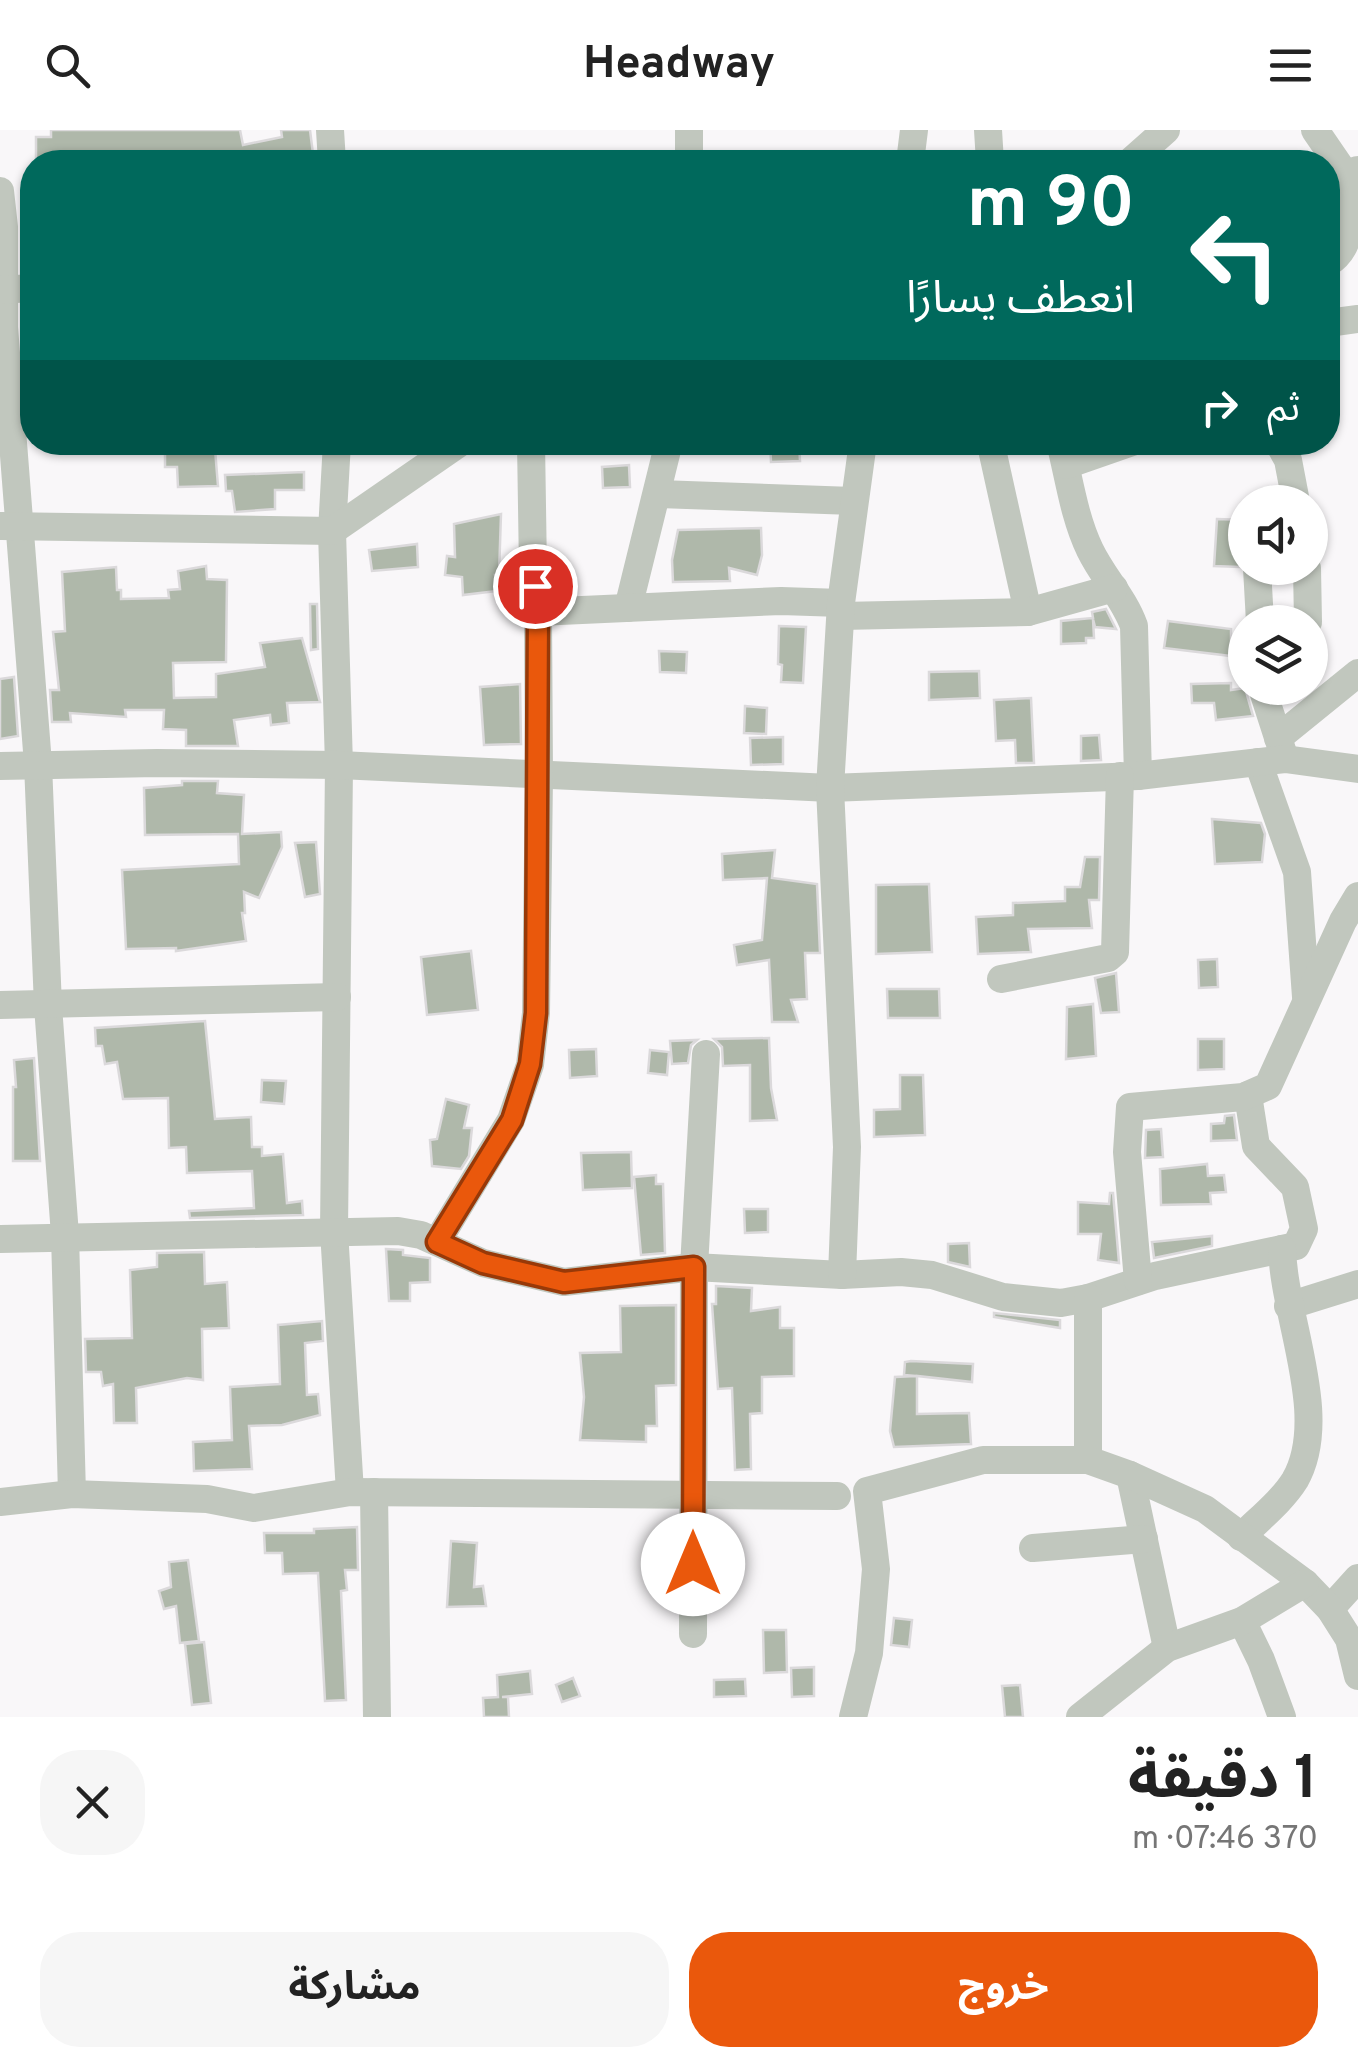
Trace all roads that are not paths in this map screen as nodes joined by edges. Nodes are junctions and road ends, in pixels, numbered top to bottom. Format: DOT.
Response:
graph roads {
  1 [pos="1166,130"];
  2 [pos="1315,130"];
  3 [pos="1144,150"];
  4 [pos="1331,150"];
  5 [pos="1354,179"];
  6 [pos="0,191"];
  7 [pos="1340,256"];
  8 [pos="1,290"];
  9 [pos="335,455"];
  10 [pos="442,455"];
  11 [pos="531,455"];
  12 [pos="666,455"];
  13 [pos="861,455"];
  14 [pos="993,455"];
  15 [pos="1062,455"];
  16 [pos="1285,455"];
  17 [pos="1293,485"];
  18 [pos="659,494"];
  19 [pos="853,500"];
  20 [pos="9,526"];
  21 [pos="332,531"];
  22 [pos="1114,588"];
  23 [pos="628,608"];
  24 [pos="841,609"];
  25 [pos="538,612"];
  26 [pos="1028,612"];
  27 [pos="1358,674"];
  28 [pos="1265,705"];
  29 [pos="1274,753"];
  30 [pos="38,764"];
  31 [pos="0,766"];
  32 [pos="340,766"];
  33 [pos="1358,768"];
  34 [pos="539,776"];
  35 [pos="1129,776"];
  36 [pos="830,788"];
  37 [pos="1358,896"];
  38 [pos="1000,979"];
  39 [pos="337,998"];
  40 [pos="1307,1003"];
  41 [pos="0,1005"];
  42 [pos="48,1006"];
  43 [pos="706,1054"];
  44 [pos="1248,1095"];
  45 [pos="334,1231"];
  46 [pos="65,1236"];
  47 [pos="0,1239"];
  48 [pos="437,1242"];
  49 [pos="1282,1249"];
  50 [pos="694,1267"];
  51 [pos="842,1275"];
  52 [pos="1138,1281"];
  53 [pos="1358,1284"];
  54 [pos="1088,1298"];
  55 [pos="1288,1306"];
  56 [pos="1088,1460"];
  57 [pos="1130,1475"];
  58 [pos="362,1492"];
  59 [pos="72,1494"];
  60 [pos="693,1495"];
  61 [pos="837,1496"];
  62 [pos="0,1502"];
  63 [pos="1241,1537"];
  64 [pos="1144,1540"];
  65 [pos="1033,1548"];
  66 [pos="1358,1578"];
  67 [pos="1305,1583"];
  68 [pos="1330,1609"];
  69 [pos="1242,1620"];
  70 [pos="693,1634"];
  71 [pos="1167,1648"];
  72 [pos="1358,1676"];
  73 [pos="377,1717"];
  74 [pos="854,1717"];
  75 [pos="1080,1717"];
  76 [pos="1282,1717"];
  1 -- 3 [label="street"];
  2 -- 4 [label="street"];
  5 -- 7 [label="street"];
  6 -- 8 [label="street"];
  8 -- 20 [label="street"];
  9 -- 21 [label="street"];
  10 -- 21 [label="street"];
  11 -- 25 [label="street"];
  12 -- 18 [label="street"];
  13 -- 19 [label="street"];
  14 -- 26 [label="street"];
  15 -- 22 [label="street"];
  16 -- 17 [label="street"];
  18 -- 19 [label="street"];
  18 -- 23 [label="street"];
  19 -- 24 [label="street"];
  20 -- 21 [label="street"];
  20 -- 30 [label="street"];
  21 -- 32 [label="street"];
  22 -- 26 [label="street"];
  22 -- 35 [label="street"];
  23 -- 24 [label="street"];
  23 -- 25 [label="street"];
  24 -- 26 [label="street"];
  24 -- 36 [label="street"];
  25 -- 34 [label="street"];
  27 -- 29 [label="street"];
  28 -- 29 [label="street"];
  29 -- 33 [label="street"];
  29 -- 35 [label="street"];
  29 -- 40 [label="street"];
  30 -- 31 [label="street"];
  30 -- 32 [label="street"];
  30 -- 42 [label="street"];
  32 -- 34 [label="street"];
  32 -- 39 [label="street"];
  34 -- 36 [label="street"];
  34 -- 48 [label="street"];
  35 -- 36 [label="street"];
  35 -- 38 [label="street"];
  36 -- 51 [label="street"];
  37 -- 40 [label="street"];
  39 -- 42 [label="street"];
  39 -- 45 [label="street"];
  40 -- 44 [label="street"];
  41 -- 42 [label="street"];
  42 -- 46 [label="street"];
  43 -- 50 [label="street"];
  44 -- 49 [label="street"];
  44 -- 52 [label="street"];
  45 -- 46 [label="street"];
  45 -- 48 [label="street"];
  45 -- 58 [label="street"];
  46 -- 47 [label="street"];
  46 -- 59 [label="street"];
  48 -- 50 [label="street"];
  49 -- 52 [label="street"];
  49 -- 55 [label="street"];
  50 -- 51 [label="street"];
  50 -- 60 [label="street"];
  51 -- 54 [label="street"];
  52 -- 54 [label="street"];
  53 -- 55 [label="street"];
  54 -- 56 [label="street"];
  55 -- 63 [label="street"];
  56 -- 57 [label="street"];
  56 -- 74 [label="street"];
  57 -- 63 [label="street"];
  57 -- 64 [label="street"];
  58 -- 59 [label="street"];
  58 -- 60 [label="street"];
  58 -- 73 [label="street"];
  59 -- 62 [label="street"];
  60 -- 61 [label="street"];
  60 -- 70 [label="street"];
  63 -- 67 [label="street"];
  64 -- 65 [label="street"];
  64 -- 71 [label="street"];
  66 -- 68 [label="street"];
  67 -- 68 [label="street"];
  67 -- 69 [label="street"];
  68 -- 72 [label="street"];
  69 -- 71 [label="street"];
  69 -- 76 [label="street"];
  71 -- 75 [label="street"];
}
